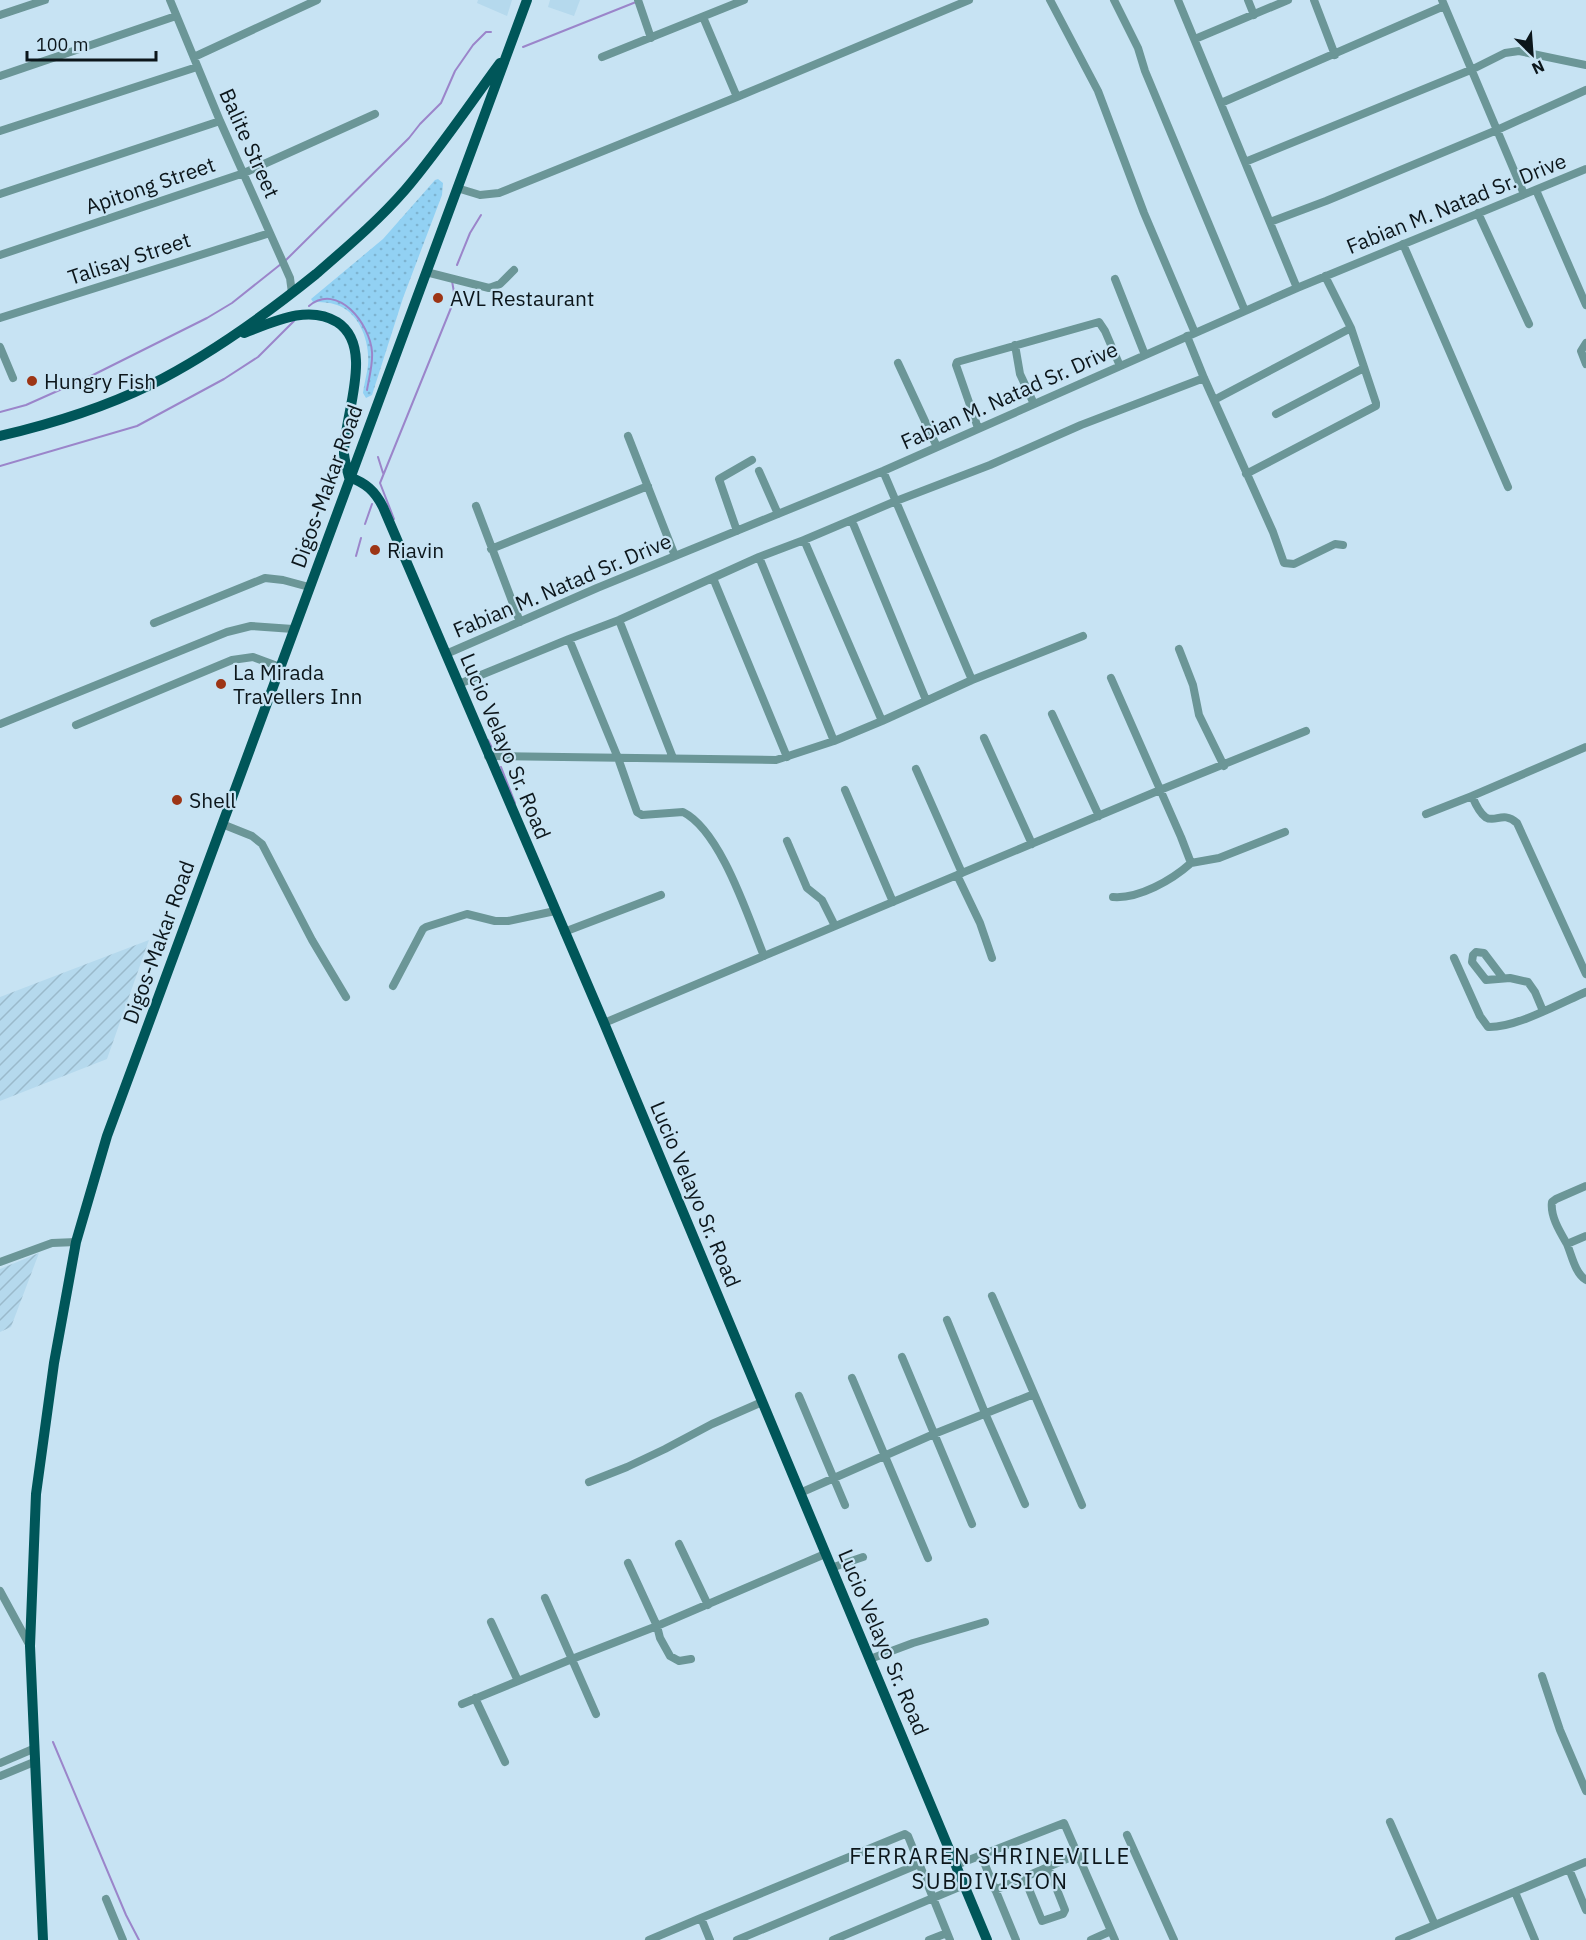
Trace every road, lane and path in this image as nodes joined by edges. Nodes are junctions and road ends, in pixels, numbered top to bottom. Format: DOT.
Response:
graph roads {
  1 [pos="45,0"];
  2 [pos="170,0"];
  3 [pos="317,0"];
  4 [pos="526,0"];
  5 [pos="638,0"];
  6 [pos="744,0"];
  7 [pos="969,0"];
  8 [pos="1050,0"];
  9 [pos="1114,0"];
  10 [pos="1178,0"];
  11 [pos="1248,0"];
  12 [pos="1288,0"];
  13 [pos="1314,0"];
  14 [pos="1443,3"];
  15 [pos="0,15"];
  16 [pos="1254,15"];
  17 [pos="176,16"];
  18 [pos="703,17"];
  19 [pos="651,38"];
  20 [pos="1194,39"];
  21 [pos="507,53"];
  22 [pos="1335,55"];
  23 [pos="194,57"];
  24 [pos="602,57"];
  25 [pos="1586,66"];
  26 [pos="197,67"];
  27 [pos="1473,69"];
  28 [pos="0,76"];
  29 [pos="1586,90"];
  30 [pos="737,97"];
  31 [pos="1221,104"];
  32 [pos="375,114"];
  33 [pos="220,121"];
  34 [pos="1497,130"];
  35 [pos="0,131"];
  36 [pos="1245,162"];
  37 [pos="1586,169"];
  38 [pos="244,173"];
  39 [pos="457,188"];
  40 [pos="1536,189"];
  41 [pos="0,194"];
  42 [pos="1524,194"];
  43 [pos="1478,213"];
  44 [pos="1270,222"];
  45 [pos="270,233"];
  46 [pos="1403,244"];
  47 [pos="0,255"];
  48 [pos="514,270"];
  49 [pos="426,272"];
  50 [pos="1325,276"];
  51 [pos="1115,279"];
  52 [pos="1297,288"];
  53 [pos="292,293"];
  54 [pos="1586,305"];
  55 [pos="1245,311"];
  56 [pos="0,318"];
  57 [pos="1529,324"];
  58 [pos="1351,328"];
  59 [pos="1191,334"];
  60 [pos="227,340"];
  61 [pos="1586,343"];
  62 [pos="1015,345"];
  63 [pos="0,347"];
  64 [pos="1145,355"];
  65 [pos="898,363"];
  66 [pos="1586,364"];
  67 [pos="1120,366"];
  68 [pos="1364,368"];
  69 [pos="13,378"];
  70 [pos="1204,378"];
  71 [pos="1214,400"];
  72 [pos="1034,404"];
  73 [pos="1276,414"];
  74 [pos="978,429"];
  75 [pos="0,436"];
  76 [pos="628,436"];
  77 [pos="937,447"];
  78 [pos="752,460"];
  79 [pos="759,471"];
  80 [pos="883,471"];
  81 [pos="1246,474"];
  82 [pos="350,477"];
  83 [pos="648,486"];
  84 [pos="1508,487"];
  85 [pos="896,501"];
  86 [pos="476,506"];
  87 [pos="778,514"];
  88 [pos="852,521"];
  89 [pos="737,531"];
  90 [pos="804,540"];
  91 [pos="1343,545"];
  92 [pos="491,549"];
  93 [pos="675,556"];
  94 [pos="759,557"];
  95 [pos="713,578"];
  96 [pos="309,587"];
  97 [pos="620,620"];
  98 [pos="520,622"];
  99 [pos="154,623"];
  100 [pos="293,629"];
  101 [pos="1083,636"];
  102 [pos="569,639"];
  103 [pos="1179,649"];
  104 [pos="446,654"];
  105 [pos="280,667"];
  106 [pos="1111,678"];
  107 [pos="972,680"];
  108 [pos="459,684"];
  109 [pos="926,700"];
  110 [pos="1052,714"];
  111 [pos="882,721"];
  112 [pos="0,724"];
  113 [pos="76,725"];
  114 [pos="1306,731"];
  115 [pos="984,738"];
  116 [pos="834,741"];
  117 [pos="1586,747"];
  118 [pos="488,756"];
  119 [pos="787,757"];
  120 [pos="618,758"];
  121 [pos="673,758"];
  122 [pos="1224,766"];
  123 [pos="916,768"];
  124 [pos="845,790"];
  125 [pos="1160,790"];
  126 [pos="1472,796"];
  127 [pos="1426,813"];
  128 [pos="1099,816"];
  129 [pos="222,824"];
  130 [pos="1285,832"];
  131 [pos="787,841"];
  132 [pos="1032,844"];
  133 [pos="1191,864"];
  134 [pos="959,874"];
  135 [pos="661,895"];
  136 [pos="1113,897"];
  137 [pos="893,902"];
  138 [pos="555,911"];
  139 [pos="835,926"];
  140 [pos="564,932"];
  141 [pos="764,956"];
  142 [pos="992,958"];
  143 [pos="1454,958"];
  144 [pos="1586,974"];
  145 [pos="1503,978"];
  146 [pos="393,986"];
  147 [pos="1586,992"];
  148 [pos="346,997"];
  149 [pos="1544,1011"];
  150 [pos="604,1023"];
  151 [pos="1586,1186"];
  152 [pos="1586,1236"];
  153 [pos="76,1242"];
  154 [pos="1567,1244"];
  155 [pos="0,1262"];
  156 [pos="1586,1280"];
  157 [pos="992,1296"];
  158 [pos="947,1320"];
  159 [pos="902,1357"];
  160 [pos="852,1378"];
  161 [pos="1034,1394"];
  162 [pos="799,1396"];
  163 [pos="762,1402"];
  164 [pos="985,1413"];
  165 [pos="934,1434"];
  166 [pos="884,1456"];
  167 [pos="833,1478"];
  168 [pos="589,1482"];
  169 [pos="800,1493"];
  170 [pos="1025,1504"];
  171 [pos="845,1505"];
  172 [pos="1082,1505"];
  173 [pos="972,1524"];
  174 [pos="679,1544"];
  175 [pos="825,1554"];
  176 [pos="863,1557"];
  177 [pos="928,1558"];
  178 [pos="628,1563"];
  179 [pos="831,1568"];
  180 [pos="0,1591"];
  181 [pos="545,1598"];
  182 [pos="708,1605"];
  183 [pos="491,1622"];
  184 [pos="985,1622"];
  185 [pos="657,1626"];
  186 [pos="30,1646"];
  187 [pos="572,1659"];
  188 [pos="691,1659"];
  189 [pos="870,1659"];
  190 [pos="1542,1676"];
  191 [pos="518,1681"];
  192 [pos="475,1698"];
  193 [pos="462,1704"];
  194 [pos="596,1714"];
  195 [pos="33,1749"];
  196 [pos="0,1762"];
  197 [pos="34,1762"];
  198 [pos="505,1762"];
  199 [pos="0,1776"];
  200 [pos="1586,1791"];
  201 [pos="1390,1822"];
  202 [pos="1126,1835"];
  203 [pos="1078,1854"];
  204 [pos="981,1856"];
  205 [pos="1586,1862"];
  206 [pos="920,1864"];
  207 [pos="956,1865"];
  208 [pos="1048,1867"];
  209 [pos="1569,1869"];
  210 [pos="1024,1877"];
  211 [pos="964,1885"];
  212 [pos="995,1890"];
  213 [pos="1515,1892"];
  214 [pos="934,1898"];
  215 [pos="106,1899"];
  216 [pos="1586,1910"];
  217 [pos="701,1918"];
  218 [pos="1435,1925"];
  219 [pos="949,1936"];
  220 [pos="1113,1936"];
  221 [pos="43,1940"];
  222 [pos="123,1940"];
  223 [pos="649,1940"];
  224 [pos="710,1940"];
  225 [pos="737,1940"];
  226 [pos="833,1940"];
  227 [pos="930,1940"];
  228 [pos="987,1940"];
  229 [pos="1016,1940"];
  230 [pos="1091,1940"];
  231 [pos="1174,1940"];
  232 [pos="1399,1940"];
  233 [pos="1535,1940"];
  1 -- 15 [label="street"];
  2 -- 17 [label="street, Balite Street"];
  3 -- 23 [label="street"];
  4 -- 21 [label="main road, Digos-Makar Road"];
  5 -- 19 [label="street"];
  6 -- 18 [label="street"];
  7 -- 30 [label="street"];
  8 -- 59 [label="street"];
  9 -- 55 [label="street"];
  10 -- 20 [label="street"];
  11 -- 16 [label="street"];
  12 -- 16 [label="street"];
  13 -- 22 [label="street"];
  14 -- 22 [label="street"];
  14 -- 27 [label="street"];
  16 -- 20 [label="street"];
  17 -- 23 [label="street, Balite Street"];
  17 -- 28 [label="street"];
  18 -- 19 [label="street"];
  18 -- 30 [label="street"];
  19 -- 24 [label="street"];
  20 -- 31 [label="street"];
  21 -- 39 [label="main road, Digos-Makar Road"];
  21 -- 53 [label="main road"];
  22 -- 31 [label="street"];
  23 -- 26 [label="street, Balite Street"];
  25 -- 27 [label="street"];
  26 -- 33 [label="street, Balite Street"];
  26 -- 35 [label="street"];
  27 -- 34 [label="street"];
  27 -- 36 [label="street"];
  29 -- 34 [label="street"];
  30 -- 39 [label="street"];
  31 -- 36 [label="street"];
  32 -- 38 [label="street, Apitong Street"];
  33 -- 38 [label="street, Balite Street"];
  33 -- 41 [label="street"];
  34 -- 42 [label="street"];
  34 -- 44 [label="street"];
  36 -- 44 [label="street"];
  37 -- 40 [label="street, Fabian M. Natad Sr. Drive"];
  38 -- 45 [label="street, Balite Street"];
  38 -- 47 [label="street, Apitong Street"];
  39 -- 49 [label="main road, Digos-Makar Road"];
  40 -- 42 [label="street, Fabian M. Natad Sr. Drive"];
  40 -- 54 [label="street"];
  42 -- 43 [label="street, Fabian M. Natad Sr. Drive"];
  43 -- 46 [label="street, Fabian M. Natad Sr. Drive"];
  43 -- 57 [label="street"];
  44 -- 52 [label="street"];
  45 -- 53 [label="street, Balite Street"];
  45 -- 56 [label="street, Talisay Street"];
  46 -- 50 [label="street, Fabian M. Natad Sr. Drive"];
  46 -- 84 [label="street"];
  48 -- 49 [label="street"];
  49 -- 82 [label="main road, Digos-Makar Road"];
  50 -- 52 [label="street, Fabian M. Natad Sr. Drive"];
  50 -- 58 [label="street"];
  51 -- 64 [label="street"];
  52 -- 55 [label="street, Fabian M. Natad Sr. Drive"];
  53 -- 60 [label="main road"];
  55 -- 59 [label="street, Fabian M. Natad Sr. Drive"];
  58 -- 68 [label="street"];
  58 -- 71 [label="street"];
  59 -- 64 [label="street, Fabian M. Natad Sr. Drive"];
  59 -- 70 [label="street"];
  60 -- 75 [label="main road"];
  60 -- 82 [label="main road"];
  61 -- 66 [label="street"];
  62 -- 67 [label="street"];
  62 -- 72 [label="street"];
  62 -- 74 [label="street"];
  63 -- 69 [label="street"];
  64 -- 67 [label="street, Fabian M. Natad Sr. Drive"];
  65 -- 77 [label="street"];
  67 -- 72 [label="street, Fabian M. Natad Sr. Drive"];
  68 -- 73 [label="street"];
  68 -- 81 [label="street"];
  70 -- 71 [label="street"];
  70 -- 85 [label="street"];
  71 -- 81 [label="street"];
  72 -- 74 [label="street, Fabian M. Natad Sr. Drive"];
  74 -- 77 [label="street, Fabian M. Natad Sr. Drive"];
  76 -- 83 [label="street"];
  77 -- 80 [label="street, Fabian M. Natad Sr. Drive"];
  78 -- 89 [label="street"];
  79 -- 87 [label="street"];
  80 -- 85 [label="street"];
  80 -- 87 [label="street, Fabian M. Natad Sr. Drive"];
  81 -- 91 [label="street"];
  82 -- 96 [label="main road, Digos-Makar Road"];
  82 -- 104 [label="main road, Lucio Velayo Sr. Road"];
  83 -- 92 [label="street"];
  83 -- 93 [label="street"];
  85 -- 88 [label="street"];
  85 -- 107 [label="street"];
  86 -- 92 [label="street"];
  87 -- 89 [label="street, Fabian M. Natad Sr. Drive"];
  88 -- 90 [label="street"];
  88 -- 109 [label="street"];
  89 -- 93 [label="street, Fabian M. Natad Sr. Drive"];
  90 -- 94 [label="street"];
  90 -- 111 [label="street"];
  92 -- 98 [label="street"];
  93 -- 98 [label="street, Fabian M. Natad Sr. Drive"];
  94 -- 95 [label="street"];
  94 -- 116 [label="street"];
  95 -- 97 [label="street"];
  95 -- 119 [label="street"];
  96 -- 99 [label="street"];
  96 -- 100 [label="main road, Digos-Makar Road"];
  97 -- 102 [label="street"];
  97 -- 121 [label="street"];
  98 -- 104 [label="street, Fabian M. Natad Sr. Drive"];
  100 -- 105 [label="main road, Digos-Makar Road"];
  100 -- 112 [label="street"];
  101 -- 107 [label="street"];
  102 -- 108 [label="street"];
  102 -- 120 [label="street"];
  103 -- 122 [label="street"];
  104 -- 108 [label="main road, Lucio Velayo Sr. Road"];
  105 -- 113 [label="street"];
  105 -- 129 [label="main road, Digos-Makar Road"];
  106 -- 125 [label="street"];
  107 -- 109 [label="street"];
  108 -- 118 [label="main road, Lucio Velayo Sr. Road"];
  109 -- 111 [label="street"];
  110 -- 128 [label="street"];
  111 -- 116 [label="street"];
  114 -- 122 [label="street"];
  115 -- 132 [label="street"];
  116 -- 119 [label="street"];
  117 -- 126 [label="street"];
  118 -- 120 [label="street"];
  118 -- 138 [label="main road, Lucio Velayo Sr. Road"];
  119 -- 121 [label="street"];
  120 -- 121 [label="street"];
  120 -- 141 [label="street"];
  122 -- 125 [label="street"];
  123 -- 134 [label="street"];
  124 -- 137 [label="street"];
  125 -- 128 [label="street"];
  125 -- 133 [label="street"];
  126 -- 127 [label="street"];
  126 -- 144 [label="street"];
  128 -- 132 [label="street"];
  129 -- 148 [label="street"];
  129 -- 153 [label="main road, Digos-Makar Road"];
  130 -- 133 [label="street"];
  131 -- 139 [label="street"];
  132 -- 134 [label="street"];
  133 -- 136 [label="street"];
  134 -- 137 [label="street"];
  134 -- 142 [label="street"];
  135 -- 140 [label="street"];
  137 -- 139 [label="street"];
  138 -- 140 [label="main road, Lucio Velayo Sr. Road"];
  138 -- 146 [label="street"];
  139 -- 141 [label="street"];
  140 -- 150 [label="main road, Lucio Velayo Sr. Road"];
  141 -- 150 [label="street"];
  143 -- 149 [label="street"];
  145 -- 149 [label="street"];
  147 -- 149 [label="street"];
  150 -- 163 [label="main road, Lucio Velayo Sr. Road"];
  151 -- 154 [label="street"];
  152 -- 154 [label="street"];
  153 -- 155 [label="street"];
  153 -- 186 [label="main road, Digos-Makar Road"];
  154 -- 156 [label="street"];
  157 -- 161 [label="street"];
  158 -- 164 [label="street"];
  159 -- 165 [label="street"];
  160 -- 166 [label="street"];
  161 -- 164 [label="street"];
  161 -- 172 [label="street"];
  162 -- 167 [label="street"];
  163 -- 168 [label="street"];
  163 -- 169 [label="main road, Lucio Velayo Sr. Road"];
  164 -- 165 [label="street"];
  164 -- 170 [label="street"];
  165 -- 166 [label="street"];
  165 -- 173 [label="street"];
  166 -- 167 [label="street"];
  166 -- 177 [label="street"];
  167 -- 169 [label="street"];
  167 -- 171 [label="street"];
  169 -- 175 [label="main road, Lucio Velayo Sr. Road"];
  174 -- 182 [label="street"];
  175 -- 179 [label="main road, Lucio Velayo Sr. Road"];
  175 -- 182 [label="street"];
  176 -- 179 [label="street"];
  178 -- 185 [label="street"];
  179 -- 189 [label="main road, Lucio Velayo Sr. Road"];
  180 -- 186 [label="street"];
  181 -- 187 [label="street"];
  182 -- 185 [label="street"];
  183 -- 191 [label="street"];
  184 -- 189 [label="street"];
  185 -- 187 [label="street"];
  185 -- 188 [label="street"];
  186 -- 195 [label="main road, Digos-Makar Road"];
  187 -- 191 [label="street"];
  187 -- 194 [label="street"];
  189 -- 207 [label="main road, Lucio Velayo Sr. Road"];
  190 -- 200 [label="street"];
  191 -- 192 [label="street"];
  192 -- 193 [label="street"];
  192 -- 198 [label="street"];
  195 -- 196 [label="street"];
  195 -- 197 [label="main road, Digos-Makar Road"];
  197 -- 199 [label="street"];
  197 -- 221 [label="main road, Digos-Makar Road"];
  201 -- 218 [label="street"];
  202 -- 231 [label="street"];
  203 -- 204 [label="street"];
  203 -- 208 [label="street"];
  203 -- 220 [label="street"];
  204 -- 207 [label="street"];
  204 -- 212 [label="street"];
  205 -- 209 [label="street"];
  206 -- 214 [label="street"];
  206 -- 217 [label="street"];
  206 -- 225 [label="street"];
  207 -- 211 [label="main road, Lucio Velayo Sr. Road"];
  208 -- 210 [label="street"];
  208 -- 210 [label="street"];
  209 -- 213 [label="street"];
  209 -- 216 [label="street"];
  210 -- 212 [label="street"];
  211 -- 214 [label="street"];
  211 -- 228 [label="main road, Lucio Velayo Sr. Road"];
  212 -- 229 [label="street"];
  213 -- 218 [label="street"];
  213 -- 233 [label="street"];
  214 -- 219 [label="street"];
  214 -- 226 [label="street"];
  215 -- 222 [label="street"];
  217 -- 223 [label="street"];
  217 -- 224 [label="street"];
  218 -- 232 [label="street"];
  219 -- 227 [label="street"];
  220 -- 230 [label="street"];
}
